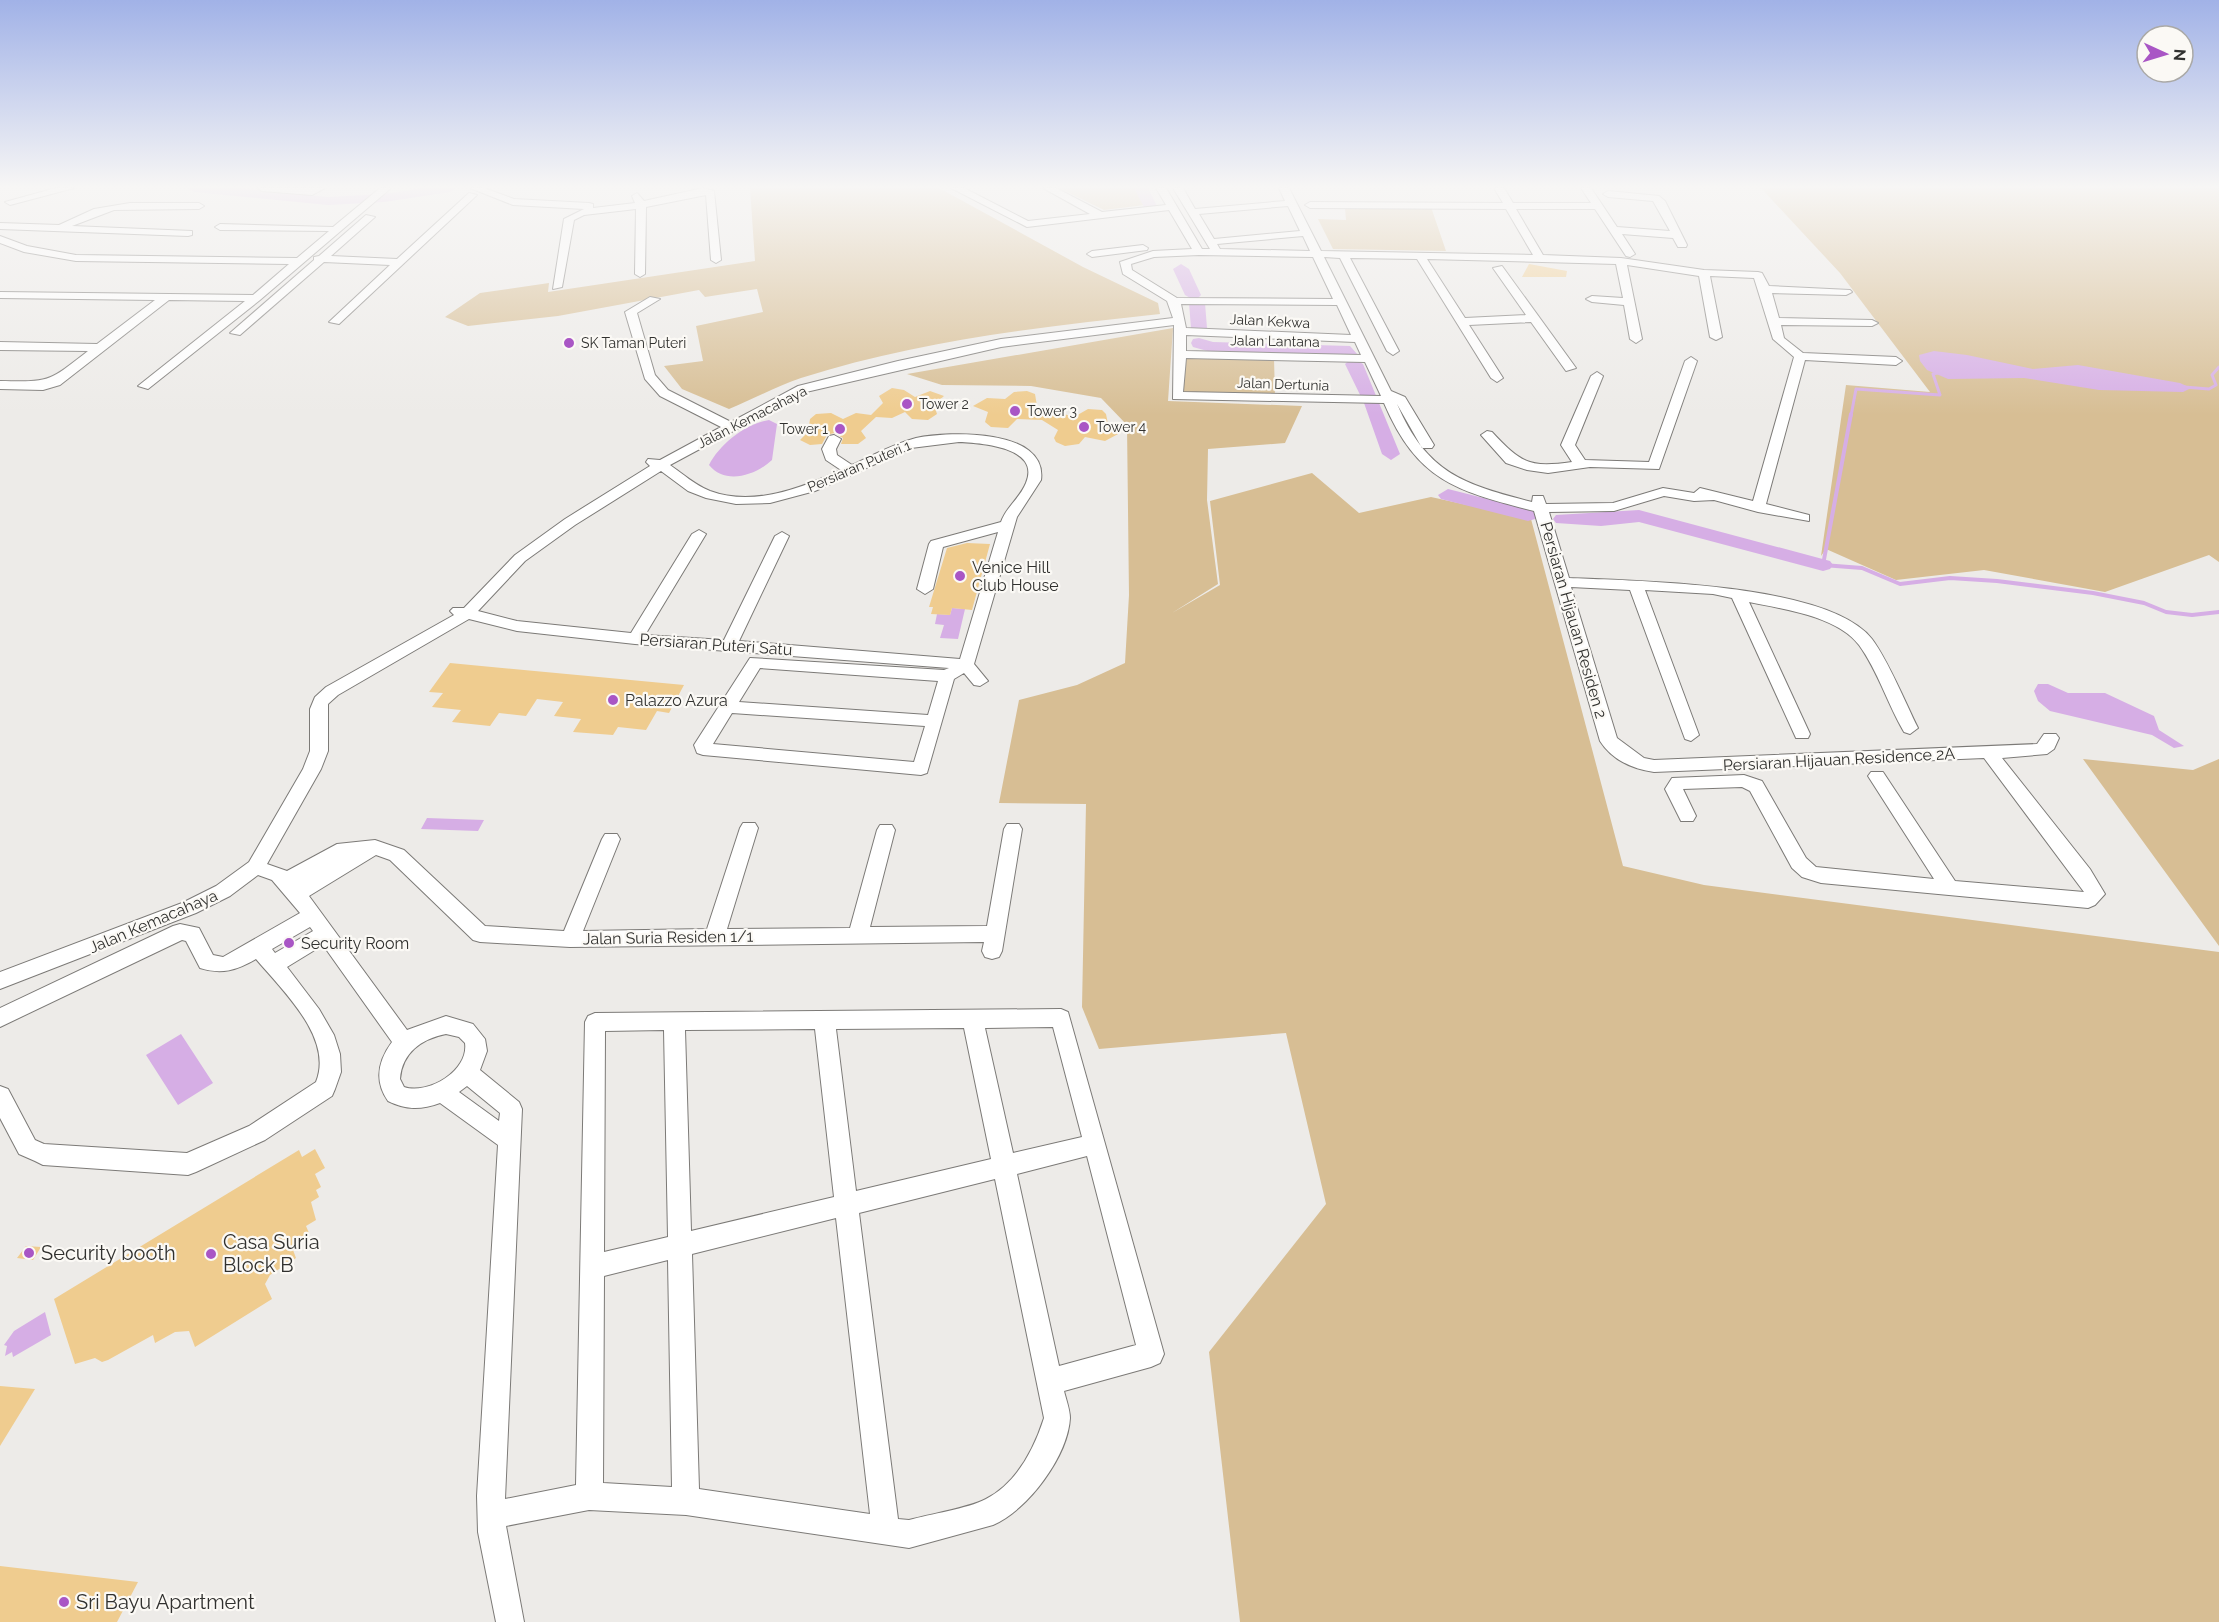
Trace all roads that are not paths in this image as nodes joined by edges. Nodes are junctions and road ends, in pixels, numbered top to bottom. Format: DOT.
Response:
graph roads {
  1 [pos="1318,263"];
  2 [pos="293,264"];
  3 [pos="317,264"];
  4 [pos="398,264"];
  5 [pos="561,264"];
  6 [pos="640,264"];
  7 [pos="1125,264"];
  8 [pos="1348,264"];
  9 [pos="1425,264"];
  10 [pos="1625,264"];
  11 [pos="1655,264"];
  12 [pos="1261,265"];
  13 [pos="1498,268"];
  14 [pos="1126,272"];
  15 [pos="1704,273"];
  16 [pos="640,274"];
  17 [pos="557,287"];
  18 [pos="1765,289"];
  19 [pos="1846,292"];
  20 [pos="166,297"];
  21 [pos="252,298"];
  22 [pos="654,299"];
  23 [pos="1592,299"];
  24 [pos="1,301"];
  25 [pos="1173,301"];
  26 [pos="1340,302"];
  27 [pos="1628,302"];
  28 [pos="156,305"];
  29 [pos="1534,318"];
  30 [pos="1774,321"];
  31 [pos="335,322"];
  32 [pos="1462,322"];
  33 [pos="1179,323"];
  34 [pos="1872,323"];
  35 [pos="236,333"];
  36 [pos="1716,337"];
  37 [pos="1359,339"];
  38 [pos="1636,339"];
  39 [pos="0,346"];
  40 [pos="100,348"];
  41 [pos="1393,351"];
  42 [pos="1179,354"];
  43 [pos="1800,356"];
  44 [pos="1369,359"];
  45 [pos="1691,361"];
  46 [pos="1896,361"];
  47 [pos="1570,368"];
  48 [pos="1597,376"];
  49 [pos="1497,378"];
  50 [pos="0,385"];
  51 [pos="144,386"];
  52 [pos="1392,398"];
  53 [pos="726,425"];
  54 [pos="1487,435"];
  55 [pos="834,439"];
  56 [pos="656,463"];
  57 [pos="1582,464"];
  58 [pos="1644,467"];
  59 [pos="852,471"];
  60 [pos="1662,490"];
  61 [pos="1539,504"];
  62 [pos="1758,508"];
  63 [pos="1804,518"];
  64 [pos="1008,525"];
  65 [pos="699,534"];
  66 [pos="782,536"];
  67 [pos="1563,582"];
  68 [pos="1636,586"];
  69 [pos="925,589"];
  70 [pos="1738,594"];
  71 [pos="458,616"];
  72 [pos="635,639"];
  73 [pos="729,645"];
  74 [pos="966,665"];
  75 [pos="947,676"];
  76 [pos="980,681"];
  77 [pos="727,707"];
  78 [pos="935,721"];
  79 [pos="1910,728"];
  80 [pos="1802,734"];
  81 [pos="1690,735"];
  82 [pos="2050,738"];
  83 [pos="1988,752"];
  84 [pos="1623,754"];
  85 [pos="1877,776"];
  86 [pos="1687,816"];
  87 [pos="749,828"];
  88 [pos="1013,829"];
  89 [pos="886,830"];
  90 [pos="611,839"];
  91 [pos="256,867"];
  92 [pos="292,888"];
  93 [pos="1950,888"];
  94 [pos="314,915"];
  95 [pos="327,932"];
  96 [pos="858,935"];
  97 [pos="715,936"];
  98 [pos="570,939"];
  99 [pos="266,957"];
  100 [pos="0,981"];
  101 [pos="0,1018"];
  102 [pos="974,1019"];
  103 [pos="824,1020"];
  104 [pos="674,1021"];
  105 [pos="405,1042"];
  106 [pos="468,1073"];
  107 [pos="443,1093"];
  108 [pos="0,1096"];
  109 [pos="510,1141"];
  110 [pos="1095,1144"];
  111 [pos="1004,1167"];
  112 [pos="846,1205"];
  113 [pos="679,1244"];
  114 [pos="591,1267"];
  115 [pos="1049,1382"];
  116 [pos="589,1496"];
  117 [pos="686,1501"];
  118 [pos="492,1515"];
  119 [pos="886,1531"];
  120 [pos="510,1622"];
  1 -- 26 [label="street"];
  2 -- 21 [label="street"];
  3 -- 35 [label="street"];
  4 -- 31 [label="street"];
  5 -- 17 [label="street"];
  6 -- 16 [label="street"];
  7 -- 14 [label="street"];
  8 -- 41 [label="street"];
  9 -- 32 [label="street"];
  10 -- 27 [label="street"];
  11 -- 15 [label="street"];
  12 -- 14 [label="street"];
  13 -- 29 [label="street"];
  14 -- 25 [label="street"];
  15 -- 18 [label="street"];
  15 -- 36 [label="street"];
  18 -- 19 [label="street"];
  18 -- 30 [label="street"];
  20 -- 21 [label="street"];
  20 -- 24 [label="street"];
  20 -- 28 [label="street"];
  21 -- 51 [label="street"];
  22 -- 53 [label="street"];
  23 -- 27 [label="street"];
  24 -- 28 [label="street"];
  25 -- 26 [label="street"];
  25 -- 33 [label="street"];
  26 -- 37 [label="street"];
  27 -- 38 [label="street"];
  28 -- 40 [label="street"];
  29 -- 32 [label="street"];
  29 -- 47 [label="street"];
  30 -- 34 [label="street"];
  30 -- 43 [label="street"];
  32 -- 49 [label="street"];
  33 -- 37 [label="street, Jalan Kekwa"];
  33 -- 42 [label="street"];
  33 -- 53 [label="street, Jalan Kemacahaya"];
  33 -- 53 [label="street, Jalan Kemacahaya"];
  37 -- 44 [label="street"];
  39 -- 40 [label="street"];
  40 -- 50 [label="street"];
  42 -- 44 [label="street, Jalan Lantana"];
  42 -- 52 [label="street, Jalan Dertunia"];
  43 -- 46 [label="street"];
  43 -- 62 [label="street"];
  44 -- 52 [label="street"];
  45 -- 58 [label="street"];
  48 -- 57 [label="street"];
  52 -- 61 [label="street"];
  53 -- 56 [label="street, Jalan Kemacahaya"];
  54 -- 57 [label="street"];
  55 -- 59 [label="street"];
  56 -- 59 [label="street, Persiaran Puteri 1"];
  56 -- 71 [label="street, Jalan Kemacahaya"];
  57 -- 58 [label="street"];
  58 -- 60 [label="street"];
  59 -- 64 [label="street, Persiaran Puteri 1"];
  60 -- 61 [label="street"];
  60 -- 62 [label="street"];
  61 -- 67 [label="street, Persiaran Hijauan Residen 2"];
  62 -- 63 [label="street"];
  64 -- 69 [label="street"];
  64 -- 74 [label="street, Persiaran Puteri 1"];
  65 -- 72 [label="street"];
  66 -- 73 [label="street"];
  67 -- 68 [label="street"];
  67 -- 84 [label="street, Persiaran Hijauan Residen 2"];
  68 -- 70 [label="street"];
  68 -- 81 [label="street"];
  70 -- 79 [label="street"];
  70 -- 80 [label="street"];
  71 -- 72 [label="street, Persiaran Puteri Satu"];
  71 -- 91 [label="street, Jalan Kemacahaya"];
  72 -- 73 [label="street, Persiaran Puteri Satu"];
  73 -- 74 [label="street, Persiaran Puteri Satu"];
  74 -- 75 [label="street"];
  74 -- 76 [label="street"];
  75 -- 77 [label="street"];
  75 -- 78 [label="street"];
  77 -- 78 [label="street"];
  77 -- 78 [label="street"];
  82 -- 83 [label="street, Persiaran Hijauan Residence 2A"];
  83 -- 84 [label="street, Persiaran Hijauan Residence 2A"];
  83 -- 93 [label="street"];
  85 -- 93 [label="street"];
  86 -- 93 [label="street"];
  87 -- 97 [label="street"];
  88 -- 96 [label="street, Jalan Suria Residen 1/1"];
  89 -- 96 [label="street"];
  90 -- 98 [label="street"];
  91 -- 92 [label="street"];
  91 -- 100 [label="street, Jalan Kemacahaya"];
  92 -- 94 [label="street"];
  92 -- 98 [label="street, Jalan Suria Residen 1/1"];
  94 -- 95 [label="street"];
  94 -- 99 [label="street"];
  95 -- 99 [label="street"];
  95 -- 105 [label="street"];
  96 -- 97 [label="street, Jalan Suria Residen 1/1"];
  97 -- 98 [label="street, Jalan Suria Residen 1/1"];
  99 -- 101 [label="street"];
  99 -- 108 [label="street"];
  102 -- 103 [label="street"];
  102 -- 110 [label="street"];
  102 -- 111 [label="street"];
  103 -- 104 [label="street"];
  103 -- 112 [label="street"];
  104 -- 113 [label="street"];
  104 -- 114 [label="street"];
  105 -- 106 [label="street"];
  105 -- 107 [label="street"];
  106 -- 107 [label="street"];
  106 -- 109 [label="street"];
  107 -- 109 [label="street"];
  109 -- 118 [label="street"];
  110 -- 111 [label="street"];
  110 -- 115 [label="street"];
  111 -- 112 [label="street"];
  111 -- 115 [label="street"];
  112 -- 113 [label="street"];
  112 -- 119 [label="street"];
  113 -- 114 [label="street"];
  113 -- 117 [label="street"];
  114 -- 116 [label="street"];
  115 -- 119 [label="street"];
  116 -- 117 [label="street"];
  116 -- 118 [label="street"];
  117 -- 119 [label="street"];
  118 -- 120 [label="street"];
}
